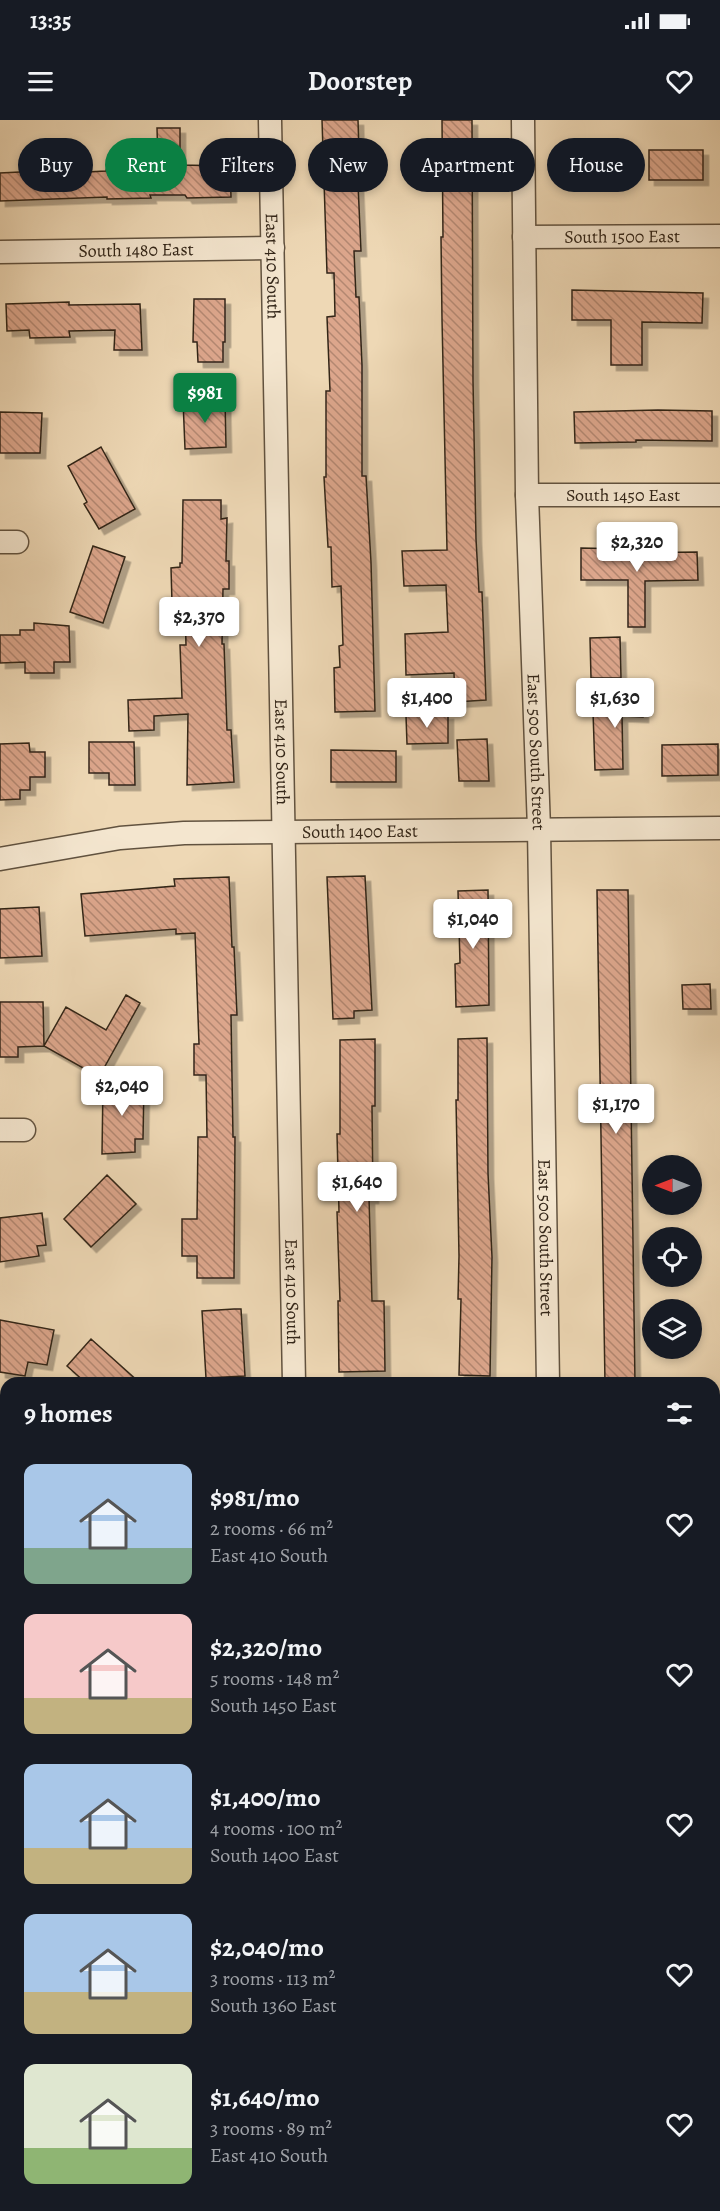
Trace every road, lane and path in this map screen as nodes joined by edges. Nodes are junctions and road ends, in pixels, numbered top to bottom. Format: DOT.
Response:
graph roads {
  1 [pos="270,120"];
  2 [pos="523,120"];
  3 [pos="720,236"];
  4 [pos="524,237"];
  5 [pos="273,248"];
  6 [pos="0,252"];
  7 [pos="527,495"];
  8 [pos="720,495"];
  9 [pos="720,828"];
  10 [pos="540,829"];
  11 [pos="285,832"];
  12 [pos="0,859"];
  13 [pos="0,1130"];
  14 [pos="24,1130"];
  15 [pos="294,1377"];
  16 [pos="548,1377"];
  1 -- 5 [label="street, East 410 South"];
  2 -- 4 [label="street, East 500 South Street"];
  3 -- 4 [label="street, South 1500 East"];
  4 -- 7 [label="street, East 500 South Street"];
  5 -- 6 [label="street, South 1480 East"];
  5 -- 11 [label="street, East 410 South"];
  7 -- 8 [label="street, South 1450 East"];
  7 -- 10 [label="street, East 500 South Street"];
  9 -- 10 [label="street, South 1400 East"];
  10 -- 11 [label="street, South 1400 East"];
  10 -- 16 [label="street, East 500 South Street"];
  11 -- 12 [label="street, South 1400 East"];
  11 -- 15 [label="street, East 410 South"];
  13 -- 14 [label="street"];
}
